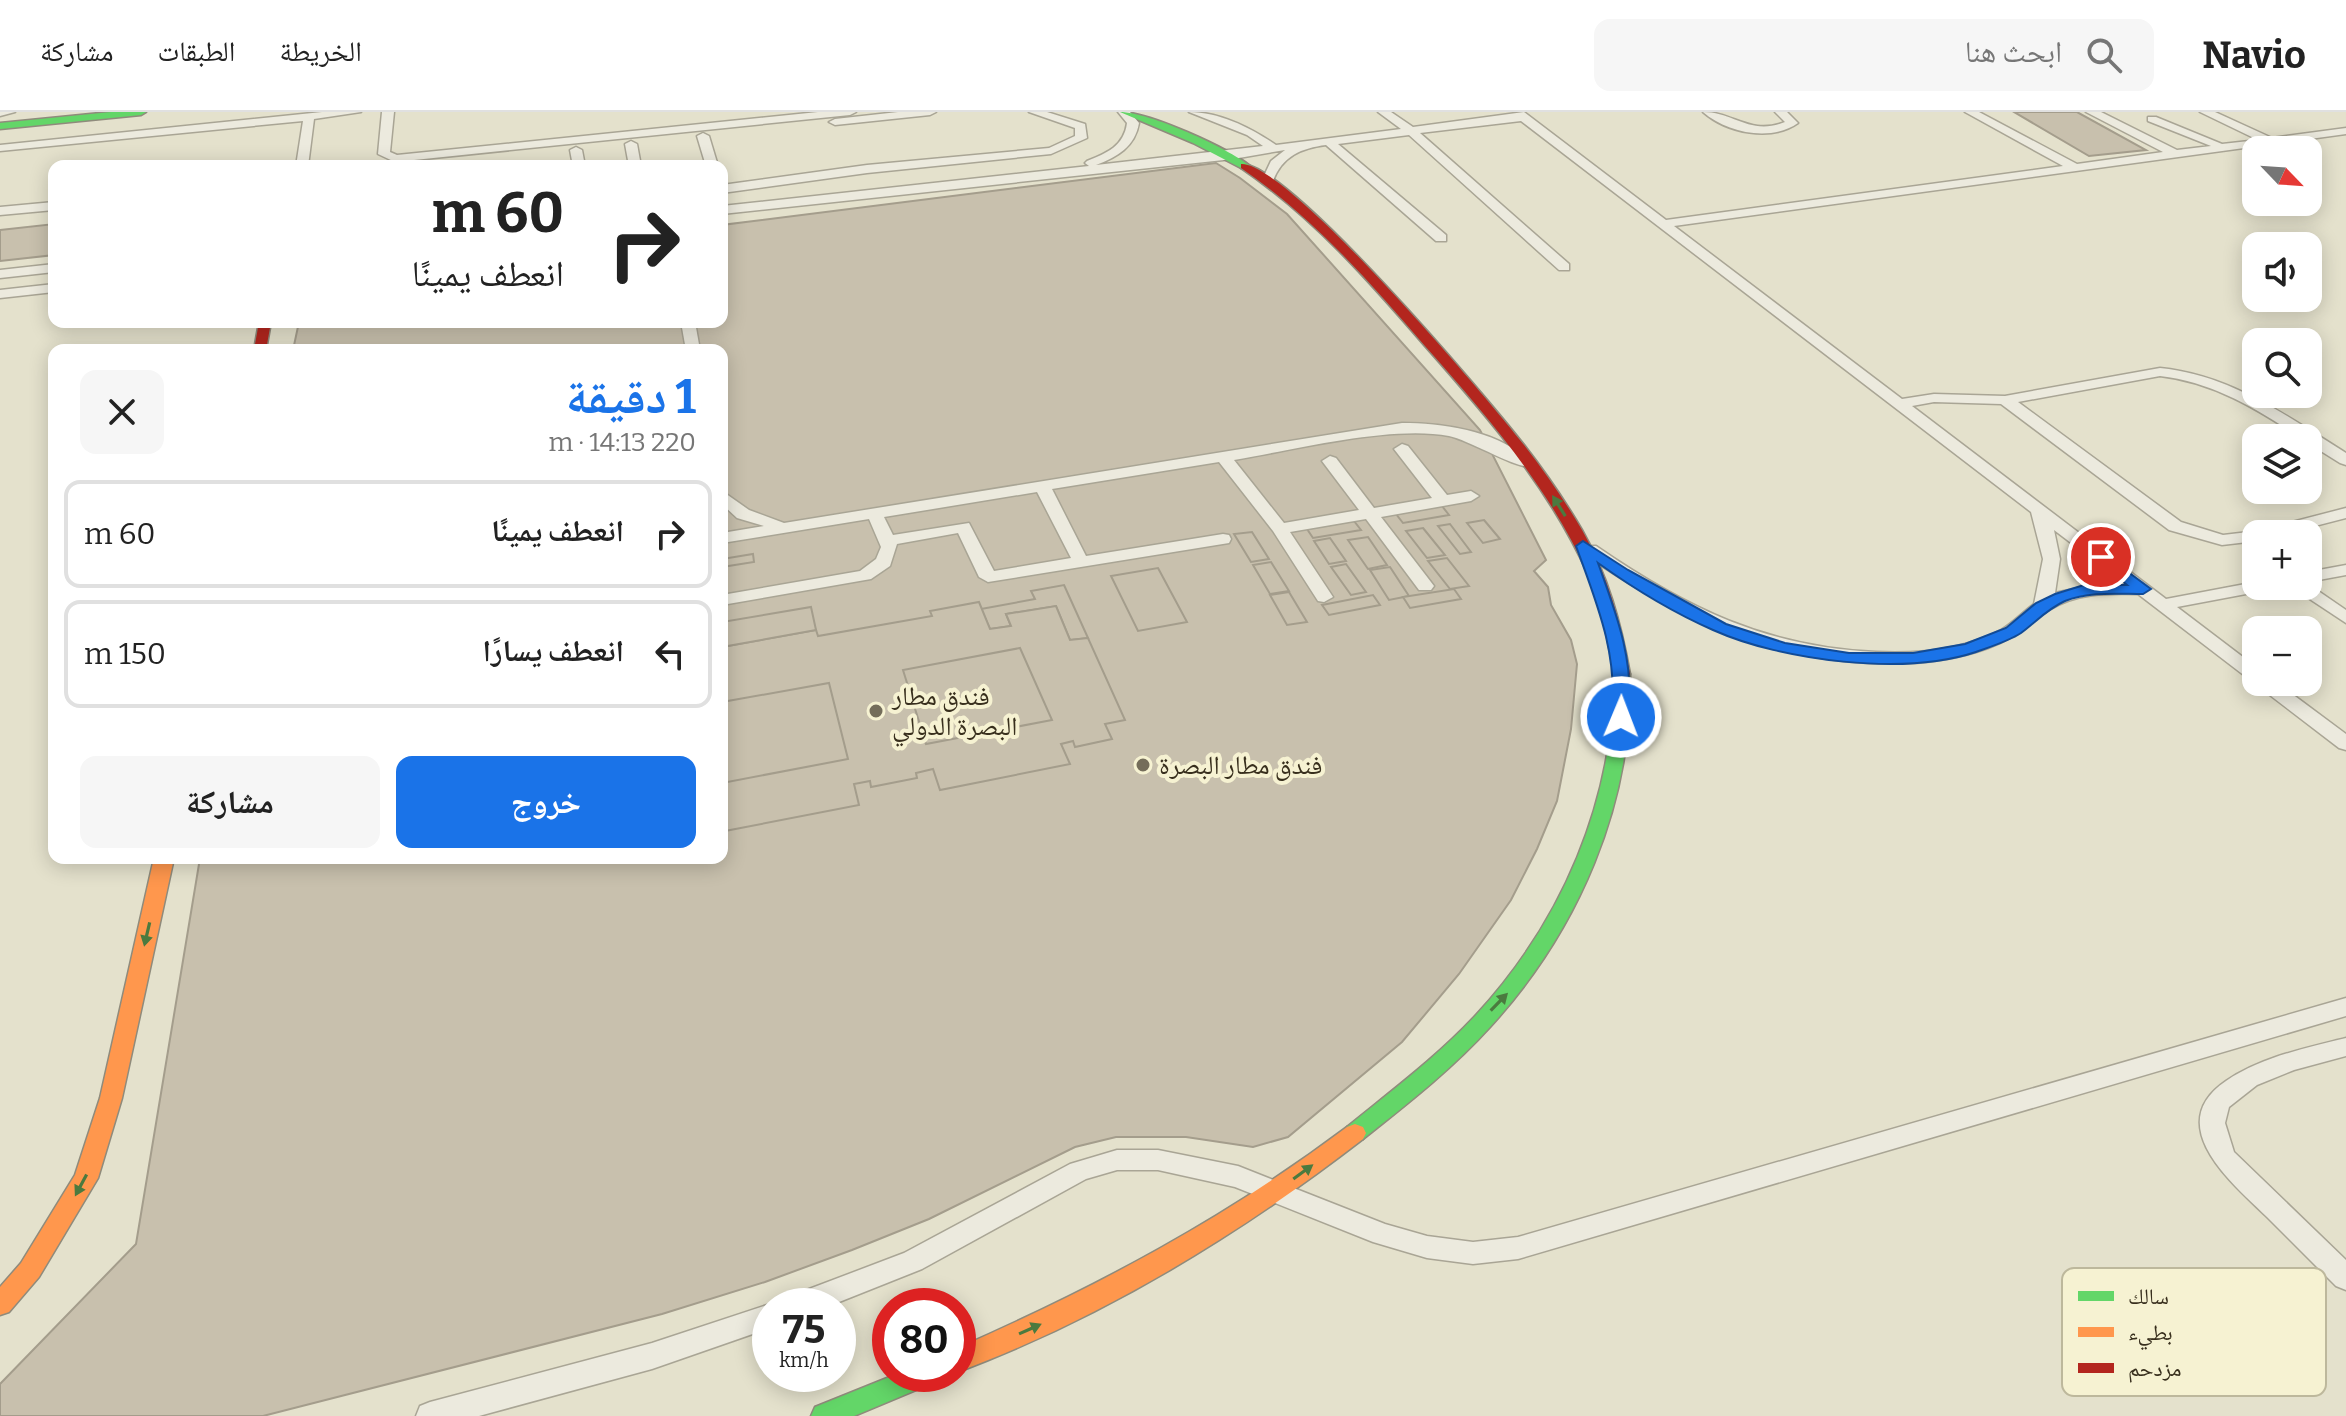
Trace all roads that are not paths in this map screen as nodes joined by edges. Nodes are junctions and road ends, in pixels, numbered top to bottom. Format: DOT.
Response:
graph roads {
  1 [pos="9,112"];
  2 [pos="141,112"];
  3 [pos="355,112"];
  4 [pos="388,112"];
  5 [pos="850,112"];
  6 [pos="930,112"];
  7 [pos="1035,112"];
  8 [pos="1125,112"];
  9 [pos="1195,112"];
  10 [pos="1384,112"];
  11 [pos="1709,112"];
  12 [pos="1781,112"];
  13 [pos="1971,112"];
  14 [pos="1998,112"];
  15 [pos="2092,112"];
  16 [pos="2206,112"];
  17 [pos="0,113"];
  18 [pos="1520,114"];
  19 [pos="309,117"];
  20 [pos="2152,119"];
  21 [pos="0,126"];
  22 [pos="1411,131"];
  23 [pos="2346,131"];
  24 [pos="2328,133"];
  25 [pos="703,136"];
  26 [pos="2259,136"];
  27 [pos="2306,136"];
  28 [pos="2054,141"];
  29 [pos="2346,141"];
  30 [pos="1330,143"];
  31 [pos="631,144"];
  32 [pos="1309,145"];
  33 [pos="2242,145"];
  34 [pos="2229,147"];
  35 [pos="0,148"];
  36 [pos="1275,149"];
  37 [pos="576,150"];
  38 [pos="2175,154"];
  39 [pos="1231,155"];
  40 [pos="303,160"];
  41 [pos="482,160"];
  42 [pos="578,160"];
  43 [pos="634,160"];
  44 [pos="710,160"];
  45 [pos="2074,167"];
  46 [pos="1044,174"];
  47 [pos="1269,178"];
  48 [pos="728,187"];
  49 [pos="48,207"];
  50 [pos="728,209"];
  51 [pos="0,211"];
  52 [pos="1662,224"];
  53 [pos="1441,238"];
  54 [pos="1564,267"];
  55 [pos="48,269"];
  56 [pos="0,274"];
  57 [pos="48,289"];
  58 [pos="0,294"];
  59 [pos="2005,400"];
  60 [pos="1898,404"];
  61 [pos="1402,449"];
  62 [pos="1223,457"];
  63 [pos="2346,460"];
  64 [pos="1330,461"];
  65 [pos="1539,475"];
  66 [pos="1042,486"];
  67 [pos="1471,496"];
  68 [pos="1443,501"];
  69 [pos="728,503"];
  70 [pos="2038,509"];
  71 [pos="874,513"];
  72 [pos="1369,513"];
  73 [pos="2346,513"];
  74 [pos="2319,520"];
  75 [pos="792,526"];
  76 [pos="1280,529"];
  77 [pos="728,537"];
  78 [pos="2242,538"];
  79 [pos="1223,539"];
  80 [pos="887,541"];
  81 [pos="1583,546"];
  82 [pos="1081,562"];
  83 [pos="2346,570"];
  84 [pos="2322,574"];
  85 [pos="1425,586"];
  86 [pos="2143,589"];
  87 [pos="2242,590"];
  88 [pos="1324,597"];
  89 [pos="728,599"];
  90 [pos="2320,600"];
  91 [pos="2161,605"];
  92 [pos="2042,607"];
  93 [pos="2346,618"];
  94 [pos="2242,666"];
  95 [pos="2283,696"];
  96 [pos="2346,744"];
  97 [pos="163,864"];
  98 [pos="2346,1007"];
  99 [pos="2346,1047"];
  100 [pos="1274,1193"];
  101 [pos="2346,1278"];
  102 [pos="844,1288"];
  103 [pos="0,1304"];
  104 [pos="752,1322"];
  105 [pos="976,1352"];
  106 [pos="882,1392"];
  107 [pos="430,1416"];
  108 [pos="824,1416"];
  1 -- 17 [label="lane"];
  2 -- 21 [label="highway"];
  3 -- 19 [label="lane"];
  4 -- 5 [label="lane"];
  6 -- 25 [label="lane"];
  7 -- 48 [label="lane"];
  8 -- 39 [label="highway"];
  8 -- 46 [label="lane"];
  9 -- 36 [label="lane"];
  10 -- 22 [label="lane"];
  11 -- 12 [label="lane"];
  13 -- 45 [label="lane"];
  14 -- 28 [label="lane"];
  15 -- 38 [label="lane"];
  16 -- 26 [label="lane"];
  18 -- 22 [label="lane"];
  18 -- 52 [label="lane"];
  19 -- 35 [label="lane"];
  19 -- 40 [label="lane"];
  20 -- 34 [label="lane"];
  22 -- 30 [label="lane"];
  22 -- 54 [label="lane"];
  23 -- 24 [label="lane"];
  24 -- 27 [label="lane"];
  24 -- 29 [label="lane"];
  25 -- 31 [label="lane"];
  25 -- 44 [label="lane"];
  30 -- 32 [label="lane"];
  30 -- 53 [label="lane"];
  31 -- 37 [label="lane"];
  31 -- 43 [label="lane"];
  32 -- 36 [label="lane"];
  32 -- 47 [label="lane"];
  33 -- 34 [label="lane"];
  34 -- 38 [label="lane"];
  36 -- 39 [label="lane"];
  37 -- 41 [label="lane"];
  37 -- 42 [label="lane"];
  38 -- 45 [label="lane"];
  39 -- 46 [label="lane"];
  39 -- 47 [label="highway"];
  45 -- 52 [label="lane"];
  46 -- 50 [label="lane"];
  47 -- 65 [label="highway"];
  49 -- 51 [label="lane"];
  52 -- 60 [label="lane"];
  55 -- 56 [label="lane"];
  57 -- 58 [label="lane"];
  59 -- 60 [label="lane"];
  59 -- 63 [label="lane"];
  59 -- 78 [label="lane"];
  60 -- 70 [label="lane"];
  61 -- 68 [label="lane"];
  62 -- 65 [label="lane"];
  62 -- 66 [label="lane"];
  62 -- 76 [label="lane"];
  64 -- 72 [label="lane"];
  81 -- 65 [label="highway, one-way"];
  66 -- 71 [label="lane"];
  66 -- 82 [label="lane"];
  67 -- 68 [label="lane"];
  68 -- 72 [label="lane"];
  69 -- 75 [label="lane"];
  70 -- 86 [label="lane"];
  70 -- 92 [label="lane"];
  71 -- 75 [label="lane"];
  71 -- 80 [label="lane"];
  72 -- 76 [label="lane"];
  72 -- 85 [label="lane"];
  73 -- 74 [label="lane"];
  75 -- 77 [label="lane"];
  76 -- 88 [label="lane"];
  79 -- 82 [label="lane"];
  80 -- 82 [label="lane"];
  80 -- 89 [label="lane"];
  81 -- 92 [label="lane"];
  100 -- 81 [label="highway, one-way"];
  83 -- 84 [label="lane"];
  86 -- 91 [label="lane"];
  86 -- 92 [label="lane"];
  87 -- 91 [label="lane"];
  90 -- 93 [label="lane"];
  91 -- 94 [label="lane"];
  95 -- 96 [label="lane"];
  97 -- 103 [label="highway, one-way"];
  98 -- 100 [label="lane"];
  99 -- 101 [label="lane"];
  100 -- 102 [label="lane"];
  105 -- 100 [label="highway, one-way"];
  104 -- 107 [label="lane"];
  106 -- 108 [label="highway"];
}
